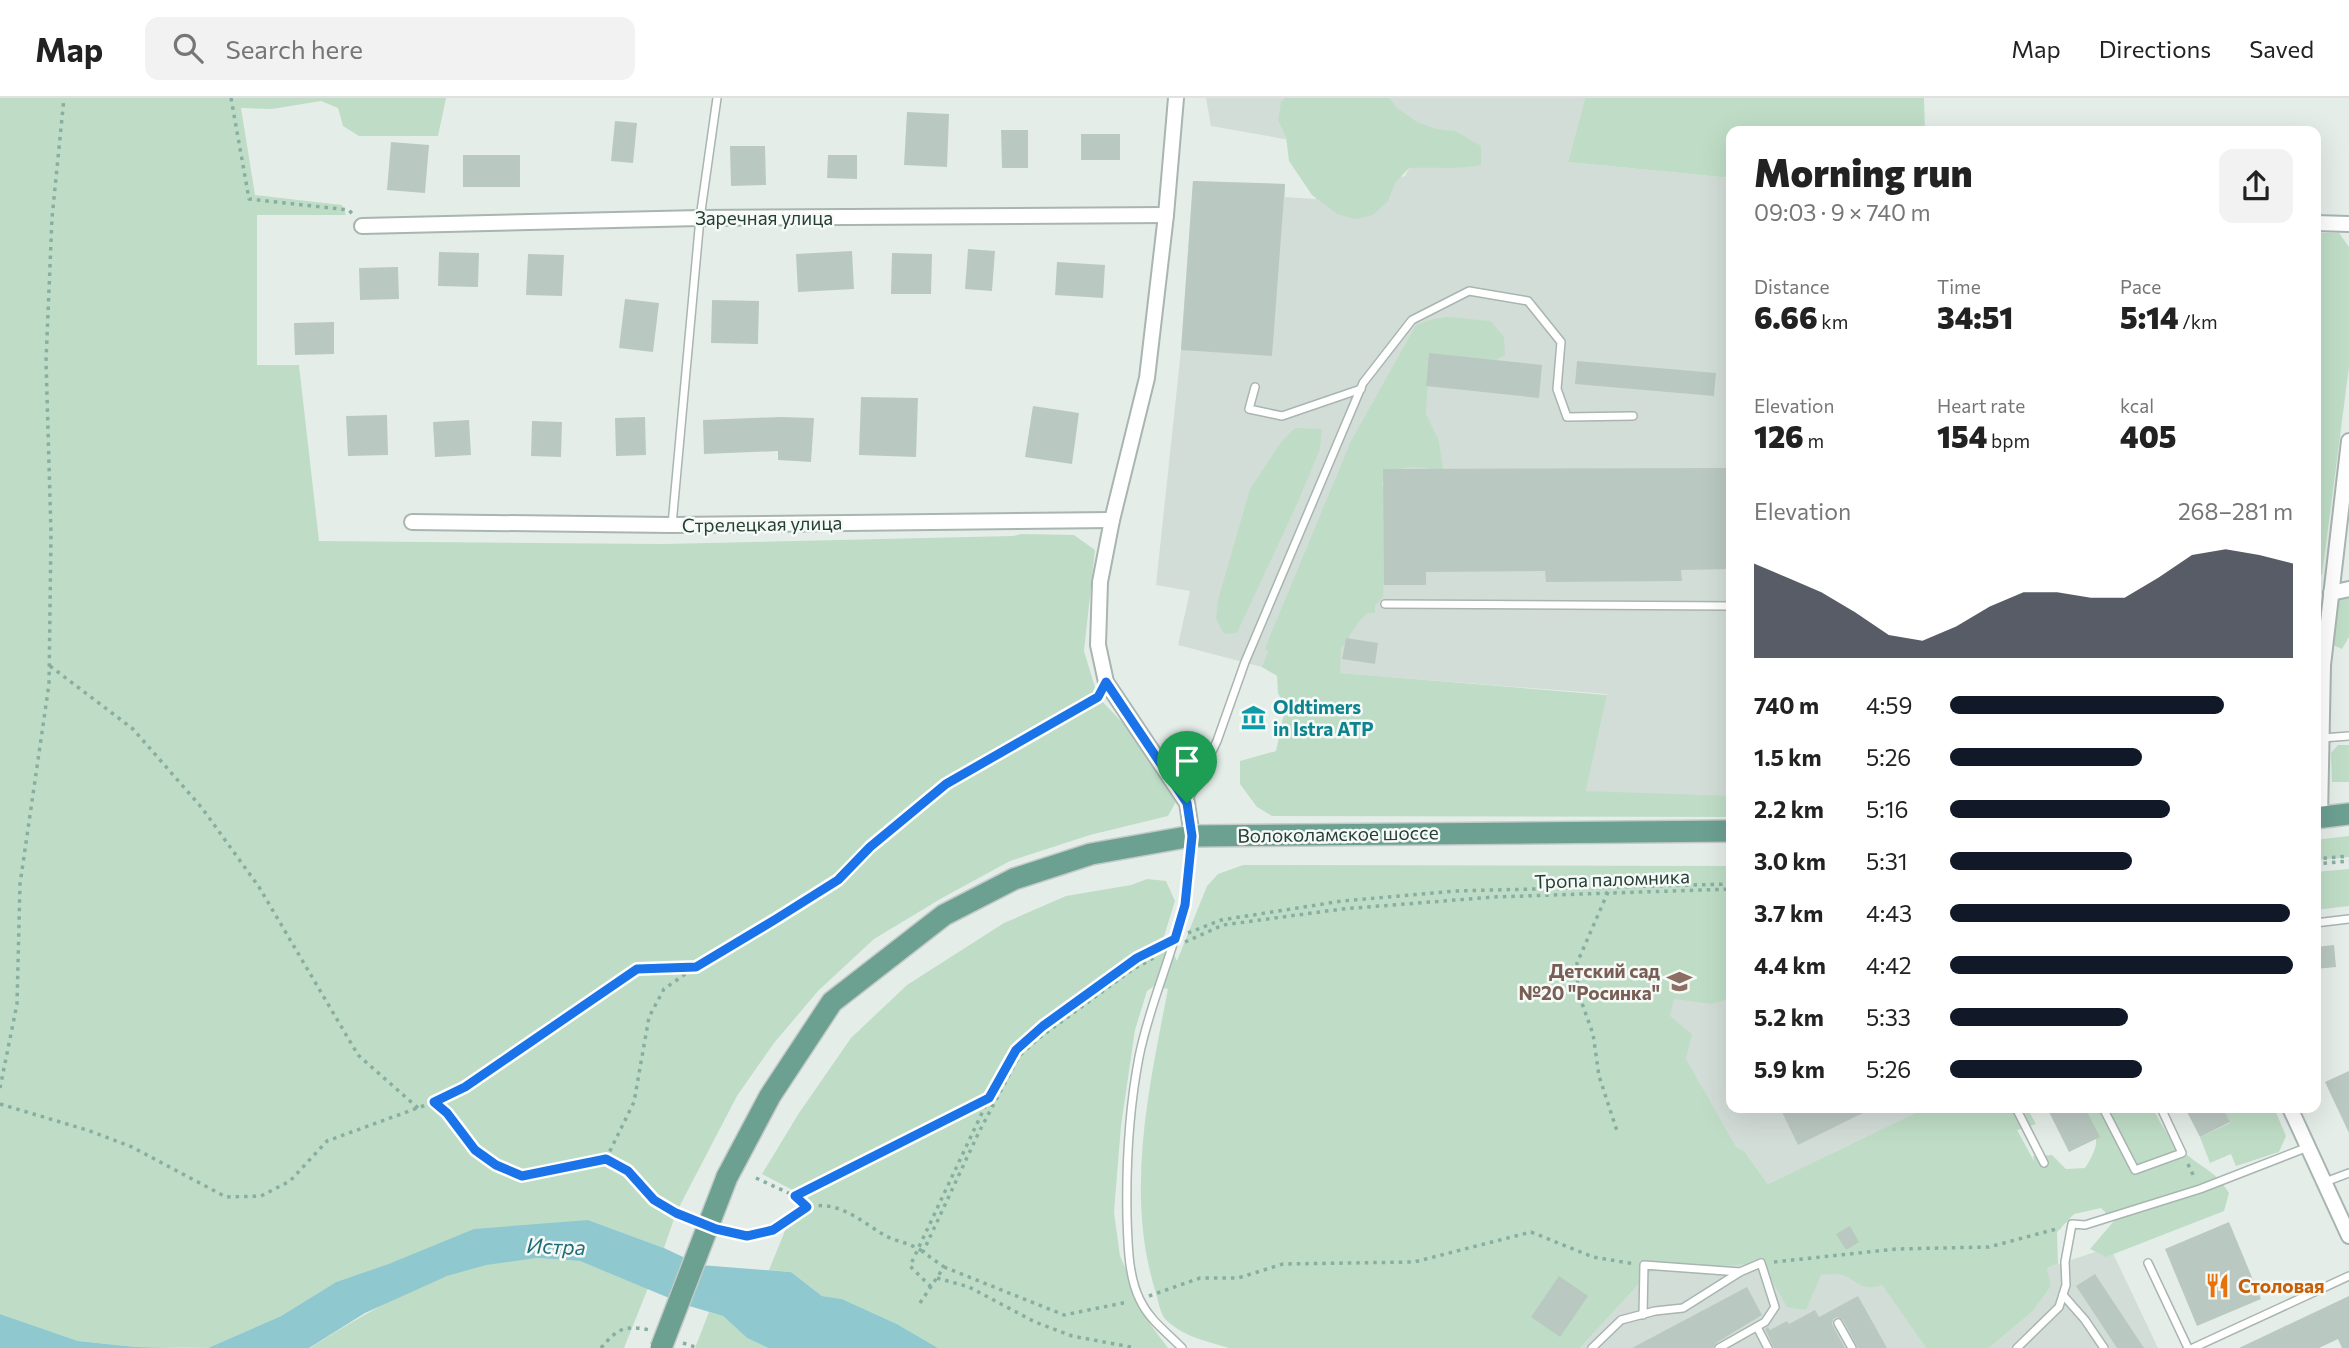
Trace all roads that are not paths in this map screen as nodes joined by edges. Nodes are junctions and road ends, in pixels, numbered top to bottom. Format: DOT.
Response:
graph roads {
  1 [pos="717,98"];
  2 [pos="1175,98"];
  3 [pos="1166,215"];
  4 [pos="699,218"];
  5 [pos="2321,223"];
  6 [pos="2349,224"];
  7 [pos="362,226"];
  8 [pos="1255,387"];
  9 [pos="1361,389"];
  10 [pos="1633,416"];
  11 [pos="2349,441"];
  12 [pos="1112,520"];
  13 [pos="412,522"];
  14 [pos="672,525"];
  15 [pos="2349,589"];
  16 [pos="2331,593"];
  17 [pos="1385,604"];
  18 [pos="1726,606"];
  19 [pos="2321,649"];
  20 [pos="2321,712"];
  21 [pos="2349,736"];
  22 [pos="2322,738"];
  23 [pos="2321,758"];
  24 [pos="1187,803"];
  25 [pos="2349,814"];
  26 [pos="2321,818"];
  27 [pos="1726,831"];
  28 [pos="1192,836"];
  29 [pos="2349,919"];
  30 [pos="2321,922"];
  31 [pos="2019,1113"];
  32 [pos="2106,1113"];
  33 [pos="2163,1113"];
  34 [pos="2292,1113"];
  35 [pos="2308,1147"];
  36 [pos="2044,1163"];
  37 [pos="2349,1173"];
  38 [pos="2324,1182"];
  39 [pos="2349,1236"];
  40 [pos="2148,1262"];
  41 [pos="1740,1272"];
  42 [pos="2349,1276"];
  43 [pos="2063,1295"];
  44 [pos="1643,1315"];
  45 [pos="1838,1323"];
  46 [pos="1757,1327"];
  47 [pos="661,1348"];
  48 [pos="1182,1348"];
  49 [pos="1592,1348"];
  50 [pos="1719,1348"];
  51 [pos="1768,1348"];
  52 [pos="1852,1348"];
  53 [pos="2017,1348"];
  54 [pos="2104,1348"];
  55 [pos="2188,1348"];
  56 [pos="2193,1348"];
  1 -- 4 [label="lane"];
  2 -- 3 [label="street"];
  3 -- 4 [label="street, Заречная улица"];
  3 -- 12 [label="street"];
  4 -- 7 [label="street, Заречная улица"];
  4 -- 14 [label="lane"];
  5 -- 6 [label="street"];
  8 -- 9 [label="lane"];
  9 -- 10 [label="lane"];
  9 -- 24 [label="lane"];
  11 -- 16 [label="street"];
  12 -- 14 [label="street, Стрелецкая улица"];
  12 -- 24 [label="street"];
  13 -- 14 [label="street, Стрелецкая улица"];
  15 -- 16 [label="street"];
  16 -- 19 [label="street"];
  17 -- 18 [label="lane"];
  20 -- 22 [label="street"];
  21 -- 22 [label="lane"];
  22 -- 23 [label="street"];
  24 -- 28 [label="street"];
  25 -- 26 [label="main road"];
  27 -- 28 [label="main road, Волоколамское шоссе"];
  28 -- 47 [label="main road, Волоколамское шоссе, bridge"];
  28 -- 48 [label="lane"];
  29 -- 30 [label="lane"];
  31 -- 36 [label="lane"];
  32 -- 33 [label="lane"];
  34 -- 35 [label="street"];
  35 -- 38 [label="street"];
  35 -- 43 [label="lane"];
  37 -- 38 [label="lane"];
  38 -- 39 [label="street"];
  40 -- 55 [label="lane"];
  41 -- 44 [label="lane"];
  41 -- 44 [label="lane"];
  41 -- 46 [label="lane"];
  42 -- 56 [label="lane"];
  43 -- 53 [label="lane"];
  43 -- 54 [label="lane"];
  44 -- 49 [label="lane"];
  45 -- 52 [label="lane"];
  46 -- 50 [label="lane"];
  46 -- 51 [label="lane"];
}
